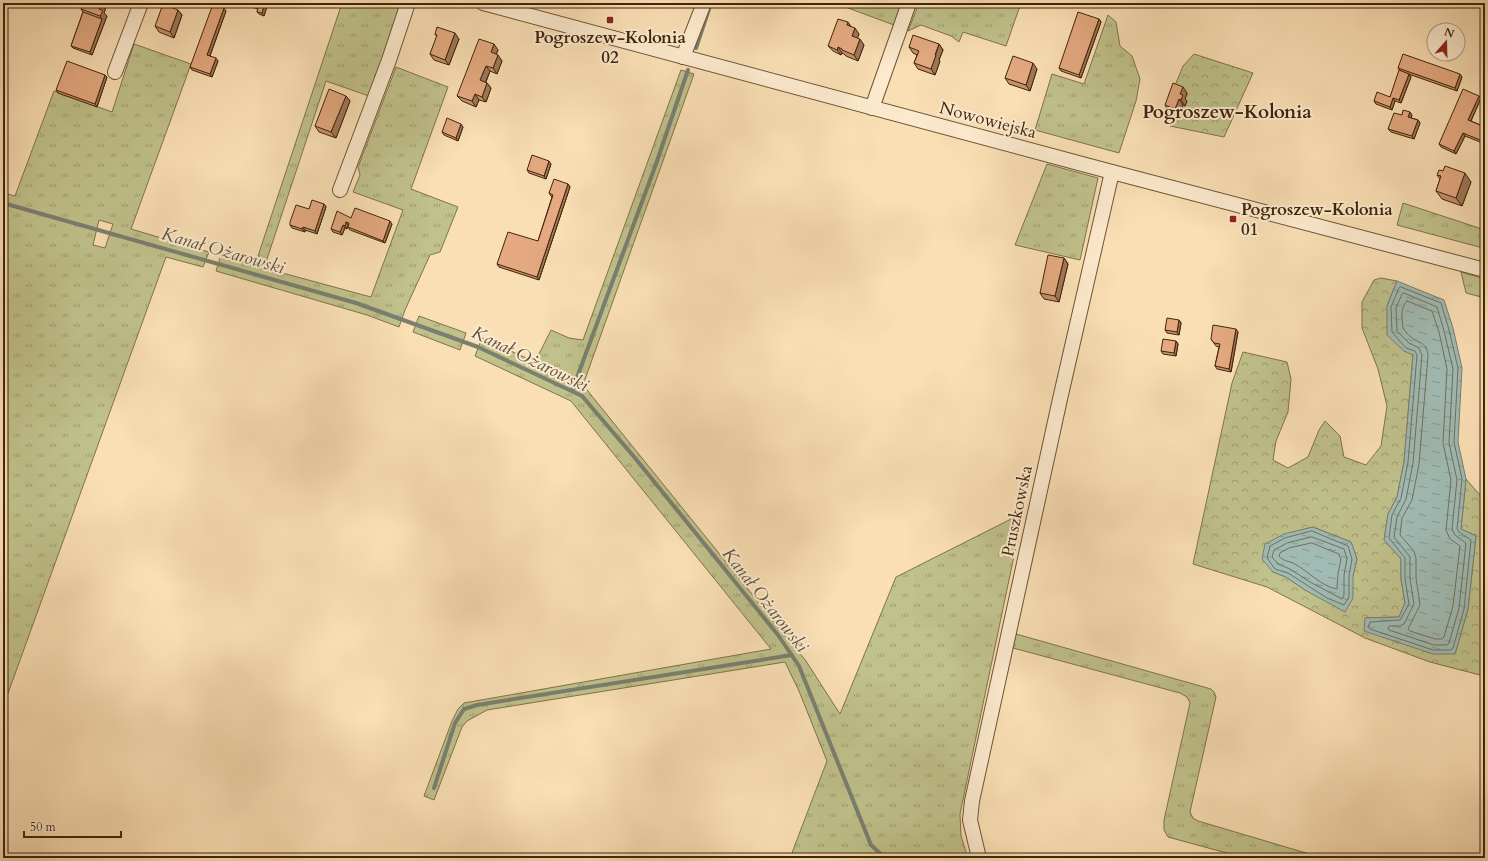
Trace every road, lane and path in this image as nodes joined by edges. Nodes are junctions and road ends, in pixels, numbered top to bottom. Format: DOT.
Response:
graph roads {
  1 [pos="141,3"];
  2 [pos="408,3"];
  3 [pos="483,3"];
  4 [pos="704,3"];
  5 [pos="910,3"];
  6 [pos="682,57"];
  7 [pos="115,72"];
  8 [pos="872,108"];
  9 [pos="1112,172"];
  10 [pos="340,190"];
  11 [pos="1485,270"];
  12 [pos="979,858"];
  1 -- 7 [label="street"];
  2 -- 10 [label="street"];
  3 -- 6 [label="street, Nowowiejska"];
  4 -- 6 [label="street"];
  5 -- 8 [label="street"];
  6 -- 8 [label="street, Nowowiejska"];
  8 -- 9 [label="street, Nowowiejska"];
  9 -- 11 [label="street, Nowowiejska"];
  9 -- 12 [label="street, Pruszkowska"];
}
